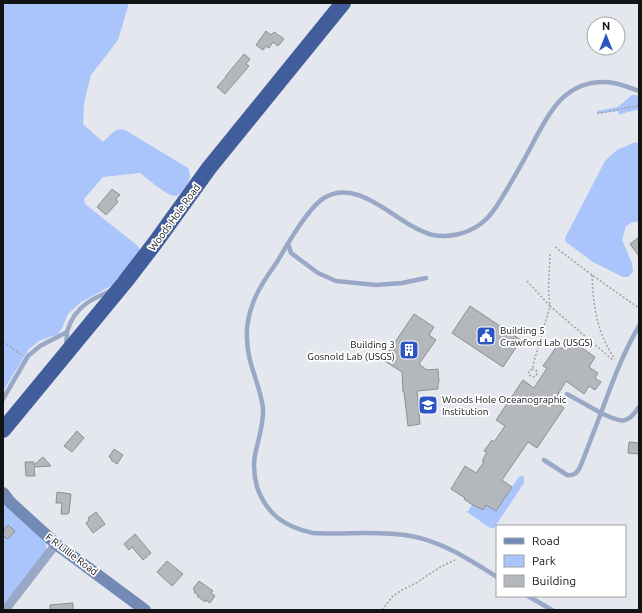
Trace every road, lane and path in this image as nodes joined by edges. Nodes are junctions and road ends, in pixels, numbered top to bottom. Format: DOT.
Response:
graph roads {
  1 [pos="343,3"];
  2 [pos="639,91"];
  3 [pos="639,106"];
  4 [pos="598,113"];
  5 [pos="288,243"];
  6 [pos="554,247"];
  7 [pos="550,254"];
  8 [pos="592,275"];
  9 [pos="426,278"];
  10 [pos="527,281"];
  11 [pos="125,282"];
  12 [pos="550,306"];
  13 [pos="639,308"];
  14 [pos="639,326"];
  15 [pos="67,332"];
  16 [pos="3,342"];
  17 [pos="65,355"];
  18 [pos="28,356"];
  19 [pos="620,366"];
  20 [pos="533,369"];
  21 [pos="567,394"];
  22 [pos="3,399"];
  23 [pos="639,407"];
  24 [pos="601,413"];
  25 [pos="3,430"];
  26 [pos="544,460"];
  27 [pos="3,494"];
  28 [pos="56,544"];
  29 [pos="463,557"];
  30 [pos="496,576"];
  31 [pos="530,597"];
  32 [pos="5,610"];
  33 [pos="145,610"];
  34 [pos="382,610"];
  35 [pos="552,610"];
  1 -- 11 [label="highway, Woods Hole Road"];
  2 -- 5 [label="lane"];
  3 -- 4 [label="path"];
  5 -- 9 [label="lane"];
  5 -- 29 [label="lane"];
  6 -- 8 [label="path"];
  7 -- 12 [label="path"];
  8 -- 13 [label="path"];
  8 -- 19 [label="path"];
  10 -- 12 [label="path"];
  11 -- 15 [label="lane"];
  11 -- 17 [label="highway, Woods Hole Road"];
  12 -- 19 [label="path"];
  12 -- 20 [label="path"];
  14 -- 19 [label="lane"];
  15 -- 17 [label="lane"];
  15 -- 18 [label="lane"];
  16 -- 18 [label="path"];
  17 -- 25 [label="highway, Woods Hole Road"];
  18 -- 22 [label="lane"];
  19 -- 24 [label="lane"];
  20 -- 20 [label="path"];
  21 -- 24 [label="lane"];
  23 -- 24 [label="lane"];
  24 -- 26 [label="lane"];
  27 -- 28 [label="street, F R Lillie Road"];
  28 -- 32 [label="street"];
  28 -- 33 [label="street, F R Lillie Road"];
  29 -- 30 [label="lane"];
  29 -- 34 [label="path"];
  31 -- 35 [label="lane"];
}
